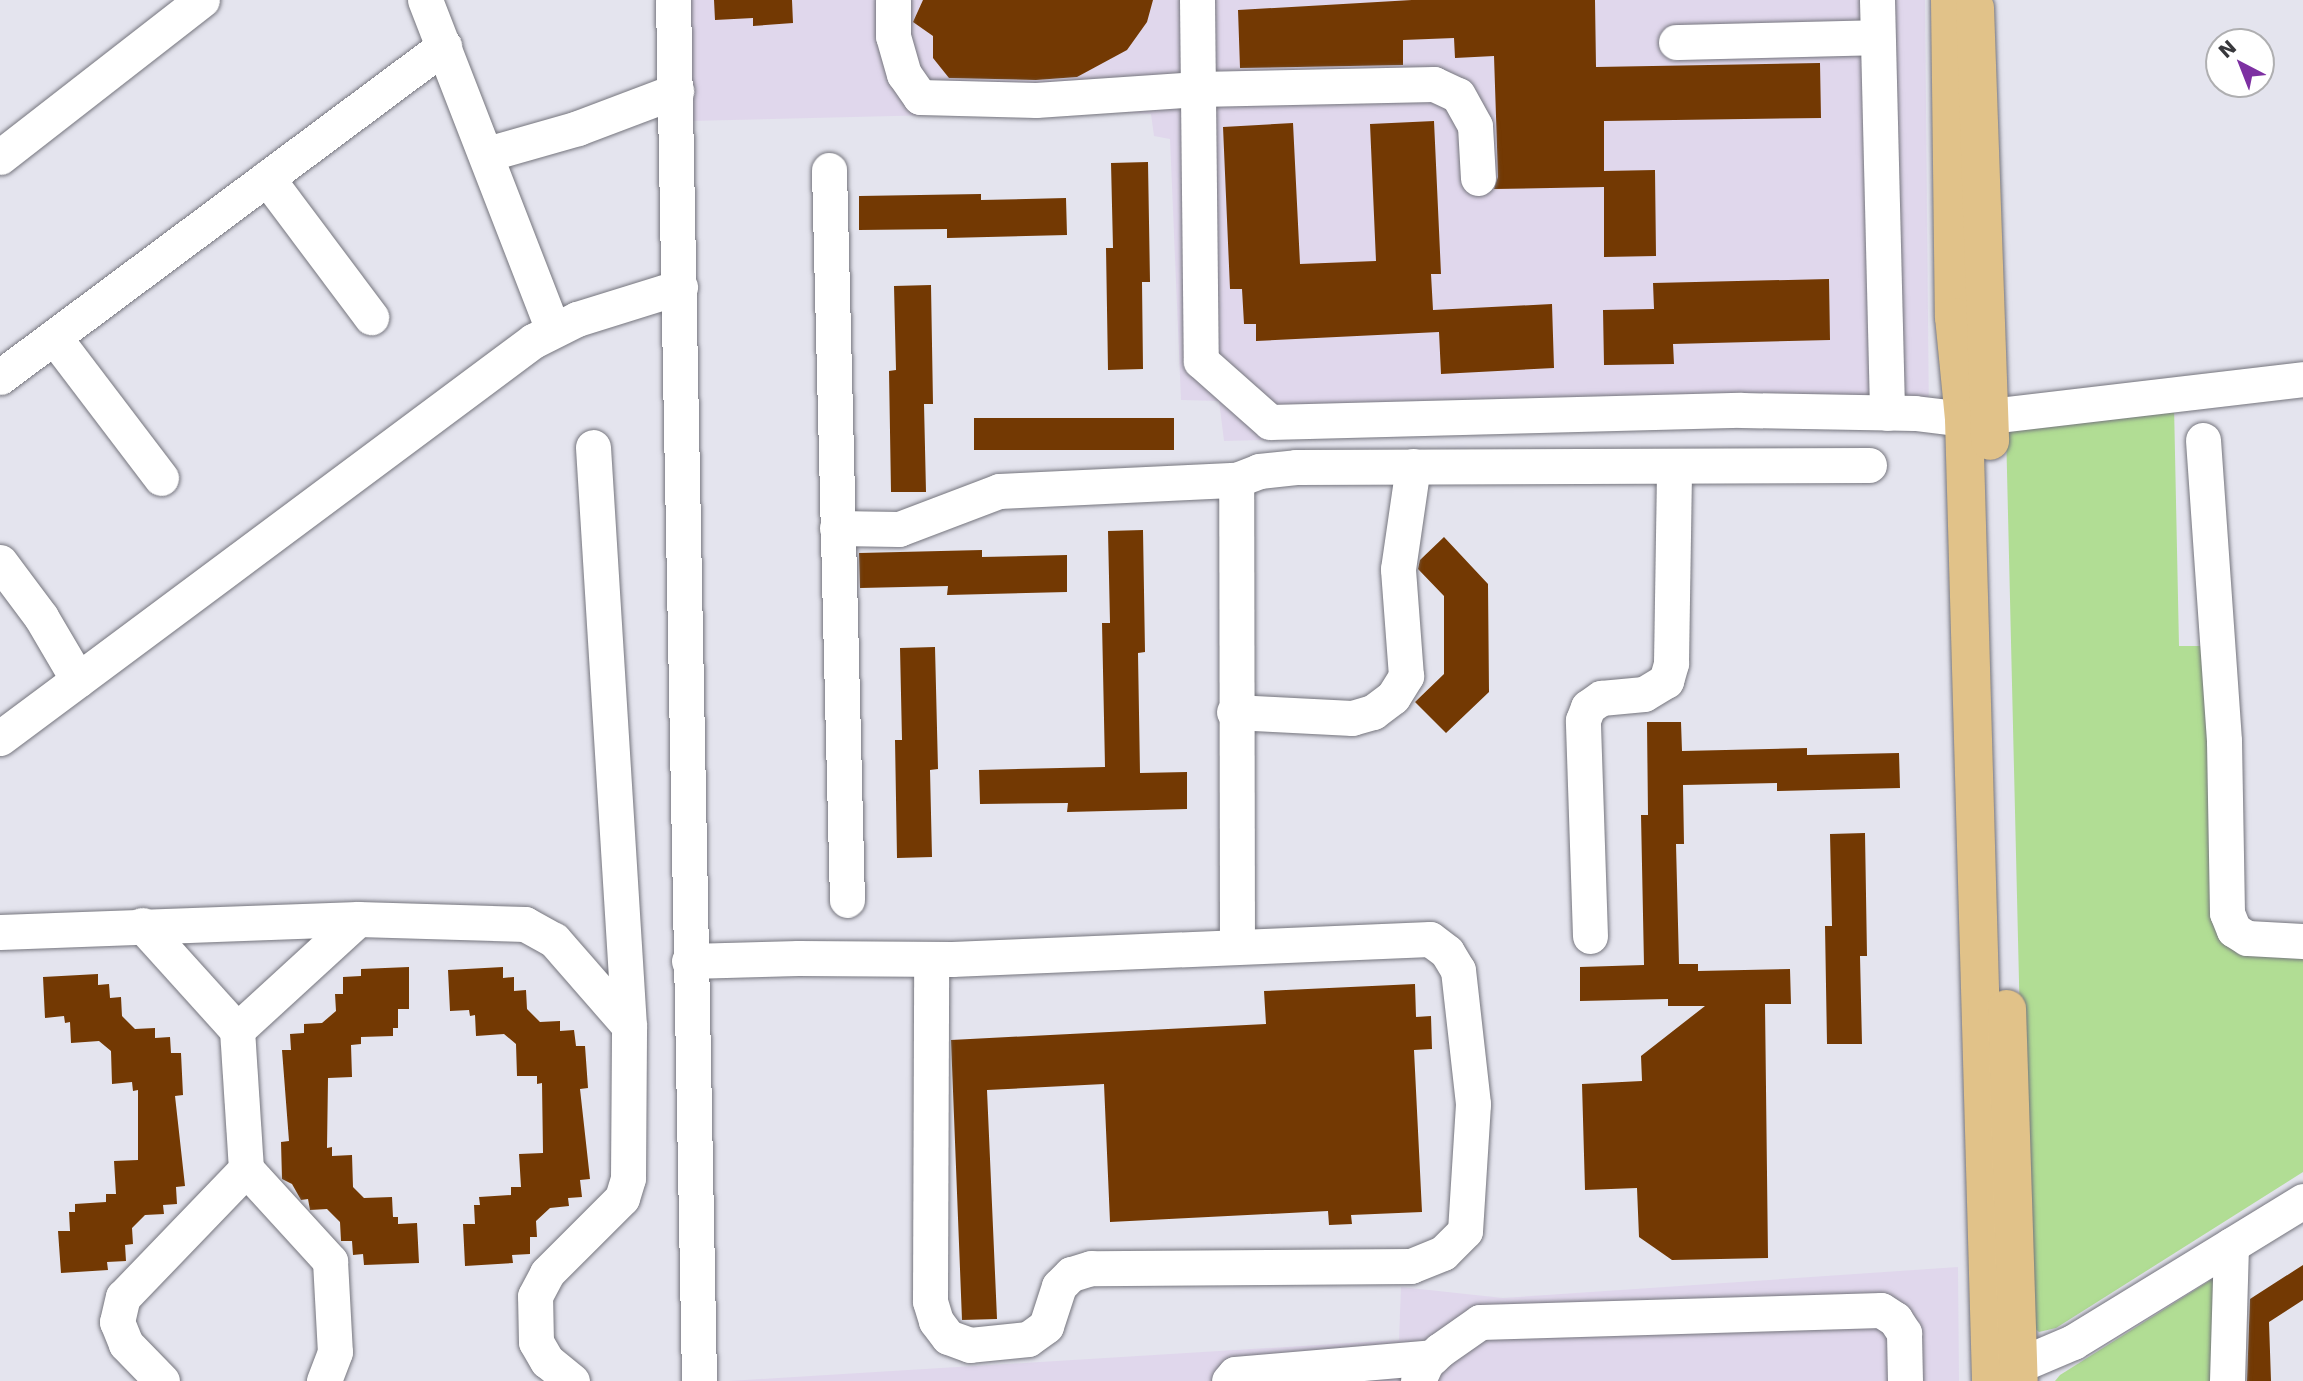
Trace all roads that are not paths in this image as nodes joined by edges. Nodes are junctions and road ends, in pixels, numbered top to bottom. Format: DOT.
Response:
graph roads {
  1 [pos="202,0"];
  2 [pos="425,0"];
  3 [pos="673,0"];
  4 [pos="893,0"];
  5 [pos="1197,0"];
  6 [pos="1877,0"];
  7 [pos="1950,0"];
  8 [pos="1975,0"];
  9 [pos="1877,37"];
  10 [pos="1676,42"];
  11 [pos="444,46"];
  12 [pos="1198,89"];
  13 [pos="676,91"];
  14 [pos="487,154"];
  15 [pos="0,157"];
  16 [pos="829,170"];
  17 [pos="267,178"];
  18 [pos="1478,178"];
  19 [pos="680,287"];
  20 [pos="371,317"];
  21 [pos="554,330"];
  22 [pos="54,337"];
  23 [pos="0,377"];
  24 [pos="2303,379"];
  25 [pos="1887,413"];
  26 [pos="1977,418"];
  27 [pos="2203,440"];
  28 [pos="593,446"];
  29 [pos="1413,466"];
  30 [pos="1869,466"];
  31 [pos="1674,468"];
  32 [pos="161,478"];
  33 [pos="1236,480"];
  34 [pos="837,528"];
  35 [pos="0,562"];
  36 [pos="78,680"];
  37 [pos="1234,712"];
  38 [pos="0,738"];
  39 [pos="846,900"];
  40 [pos="358,919"];
  41 [pos="142,925"];
  42 [pos="0,932"];
  43 [pos="1590,936"];
  44 [pos="2303,941"];
  45 [pos="1237,944"];
  46 [pos="931,959"];
  47 [pos="689,961"];
  48 [pos="629,1026"];
  49 [pos="237,1030"];
  50 [pos="246,1169"];
  51 [pos="2303,1201"];
  52 [pos="2231,1245"];
  53 [pos="1433,1367"];
  54 [pos="2005,1377"];
  55 [pos="162,1381"];
  56 [pos="324,1381"];
  57 [pos="572,1381"];
  58 [pos="699,1381"];
  59 [pos="1229,1381"];
  60 [pos="1905,1381"];
  61 [pos="2227,1381"];
  1 -- 15 [label="street"];
  2 -- 11 [label="street"];
  3 -- 13 [label="street"];
  4 -- 12 [label="street"];
  5 -- 12 [label="street"];
  6 -- 9 [label="street"];
  7 -- 26 [label="main road"];
  8 -- 26 [label="main road"];
  9 -- 10 [label="street"];
  9 -- 25 [label="street"];
  11 -- 14 [label="street"];
  11 -- 17 [label="street"];
  12 -- 18 [label="street"];
  12 -- 25 [label="street"];
  13 -- 14 [label="street"];
  13 -- 19 [label="street"];
  14 -- 21 [label="street"];
  16 -- 34 [label="street"];
  17 -- 20 [label="street"];
  17 -- 22 [label="street"];
  19 -- 21 [label="street"];
  19 -- 47 [label="street"];
  21 -- 36 [label="street"];
  22 -- 23 [label="street"];
  22 -- 32 [label="street"];
  24 -- 26 [label="street"];
  25 -- 26 [label="street"];
  26 -- 54 [label="main road"];
  27 -- 44 [label="street"];
  28 -- 48 [label="street"];
  29 -- 31 [label="street"];
  29 -- 33 [label="street"];
  29 -- 37 [label="street"];
  30 -- 31 [label="street"];
  31 -- 43 [label="street"];
  33 -- 34 [label="street"];
  33 -- 37 [label="street"];
  34 -- 39 [label="street"];
  35 -- 36 [label="street"];
  36 -- 38 [label="street"];
  37 -- 45 [label="street"];
  40 -- 41 [label="street"];
  40 -- 48 [label="street"];
  40 -- 49 [label="street"];
  41 -- 42 [label="street"];
  41 -- 49 [label="street"];
  45 -- 46 [label="street"];
  45 -- 46 [label="street"];
  46 -- 47 [label="street"];
  47 -- 58 [label="street"];
  48 -- 57 [label="street"];
  49 -- 50 [label="street"];
  50 -- 55 [label="street"];
  50 -- 56 [label="street"];
  51 -- 52 [label="street"];
  52 -- 54 [label="street"];
  52 -- 61 [label="street"];
  53 -- 59 [label="street"];
  53 -- 60 [label="street"];
}
